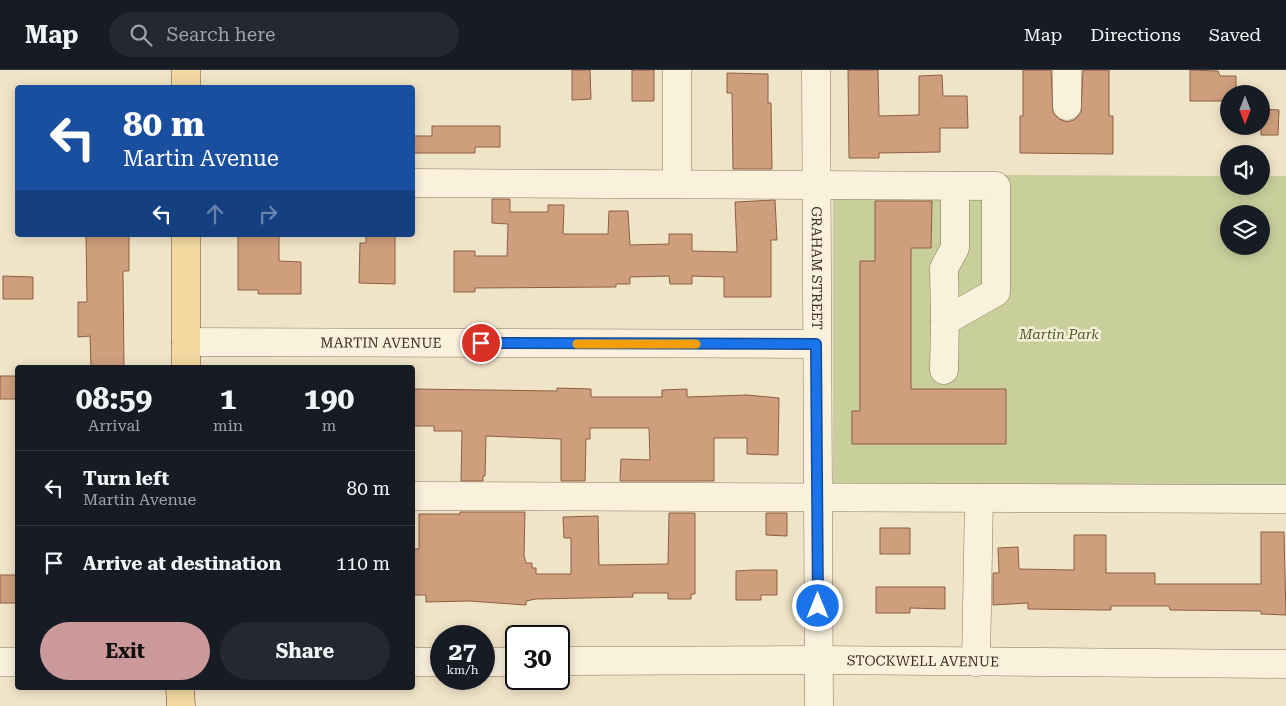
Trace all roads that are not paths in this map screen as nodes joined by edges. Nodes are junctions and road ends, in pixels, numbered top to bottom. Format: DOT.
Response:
graph roads {
  1 [pos="186,70"];
  2 [pos="677,70"];
  3 [pos="816,70"];
  4 [pos="1066,70"];
  5 [pos="186,85"];
  6 [pos="1067,106"];
  7 [pos="415,183"];
  8 [pos="677,184"];
  9 [pos="818,185"];
  10 [pos="955,186"];
  11 [pos="186,237"];
  12 [pos="945,321"];
  13 [pos="816,344"];
  14 [pos="186,355"];
  15 [pos="944,370"];
  16 [pos="415,496"];
  17 [pos="819,496"];
  18 [pos="979,498"];
  19 [pos="1286,499"];
  20 [pos="818,660"];
  21 [pos="0,662"];
  22 [pos="15,662"];
  23 [pos="415,662"];
  24 [pos="430,662"];
  25 [pos="570,662"];
  26 [pos="976,662"];
  27 [pos="1286,664"];
  28 [pos="180,690"];
  29 [pos="181,706"];
  30 [pos="819,706"];
  1 -- 5 [label="main road"];
  2 -- 8 [label="street"];
  3 -- 9 [label="street, GRAHAM STREET"];
  4 -- 6 [label="street"];
  7 -- 8 [label="street"];
  8 -- 9 [label="street"];
  9 -- 10 [label="street"];
  9 -- 13 [label="street, GRAHAM STREET"];
  10 -- 12 [label="street"];
  10 -- 12 [label="street"];
  11 -- 14 [label="main road"];
  12 -- 15 [label="street"];
  13 -- 14 [label="street, MARTIN AVENUE"];
  13 -- 17 [label="street, GRAHAM STREET"];
  16 -- 17 [label="street"];
  17 -- 18 [label="street"];
  17 -- 20 [label="street, GRAHAM STREET"];
  18 -- 19 [label="street"];
  18 -- 26 [label="street"];
  20 -- 25 [label="street, STOCKWELL AVENUE"];
  20 -- 26 [label="street, STOCKWELL AVENUE"];
  20 -- 30 [label="street, GRAHAM STREET"];
  21 -- 22 [label="street"];
  23 -- 24 [label="street"];
  26 -- 27 [label="street, STOCKWELL AVENUE"];
  28 -- 29 [label="main road"];
}
